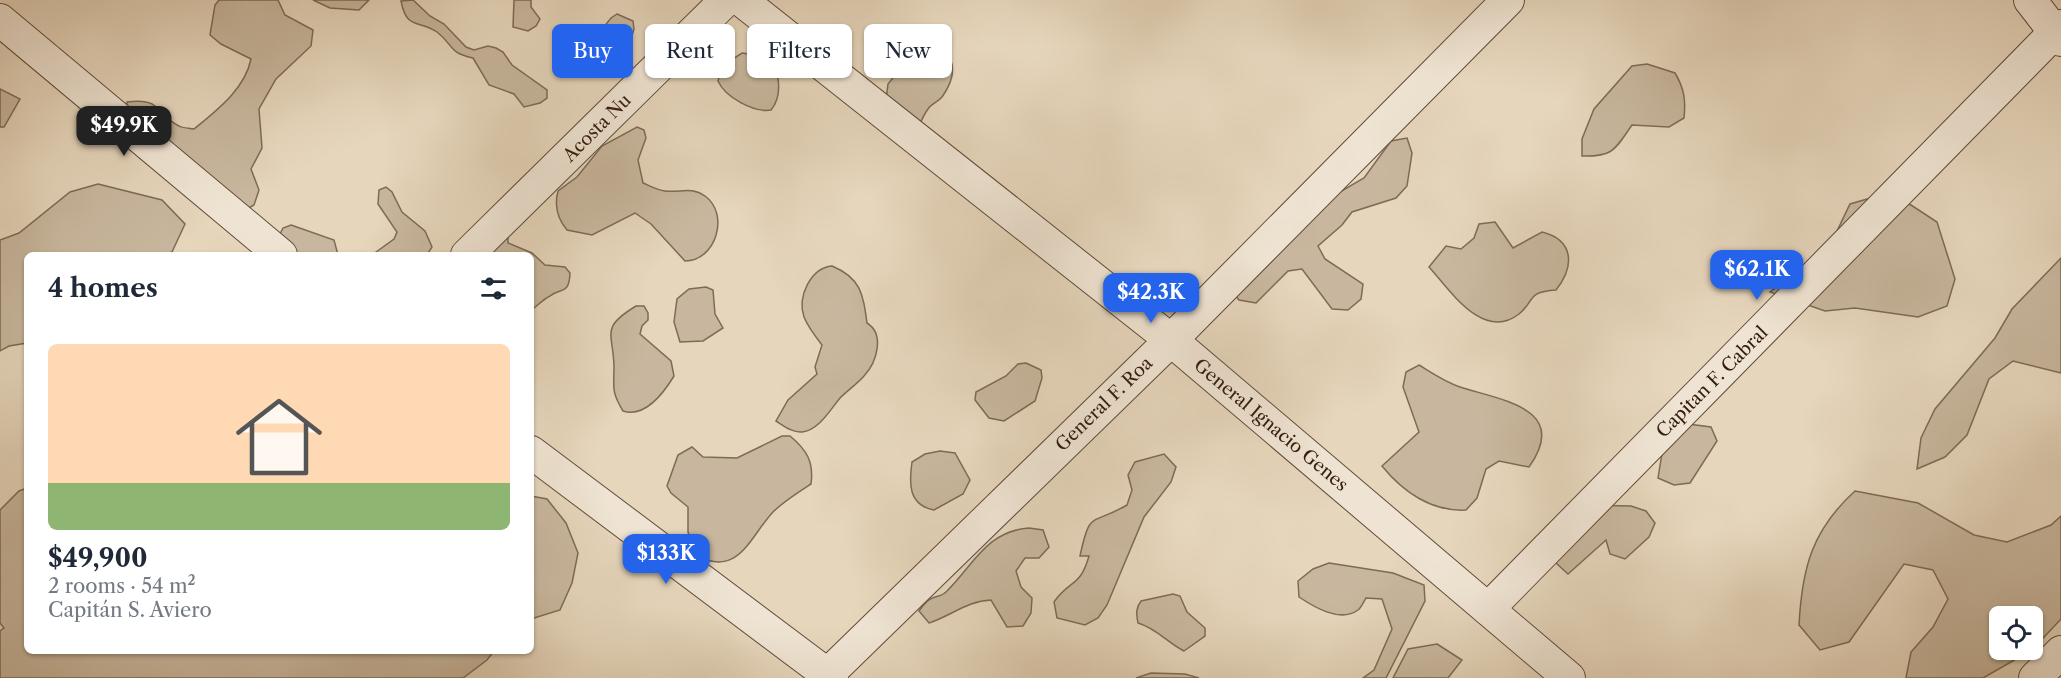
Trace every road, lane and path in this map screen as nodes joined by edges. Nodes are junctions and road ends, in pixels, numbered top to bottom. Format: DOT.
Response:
graph roads {
  1 [pos="726,0"];
  2 [pos="741,0"];
  3 [pos="1508,0"];
  4 [pos="2030,0"];
  5 [pos="0,20"];
  6 [pos="2059,33"];
  7 [pos="277,252"];
  8 [pos="470,252"];
  9 [pos="1171,340"];
  10 [pos="534,454"];
  11 [pos="1488,609"];
  12 [pos="2061,652"];
  13 [pos="828,677"];
  14 [pos="1569,678"];
  15 [pos="2035,678"];
  1 -- 8 [label="street, Acosta Nu"];
  2 -- 9 [label="street, General Ignacio Genes"];
  3 -- 9 [label="street, General F. Roa"];
  4 -- 6 [label="street"];
  5 -- 7 [label="street"];
  6 -- 11 [label="street, Capitan F. Cabral"];
  9 -- 11 [label="street, General Ignacio Genes"];
  9 -- 13 [label="street, General F. Roa"];
  10 -- 13 [label="street"];
  11 -- 14 [label="street, General Ignacio Genes"];
  12 -- 15 [label="street"];
}
